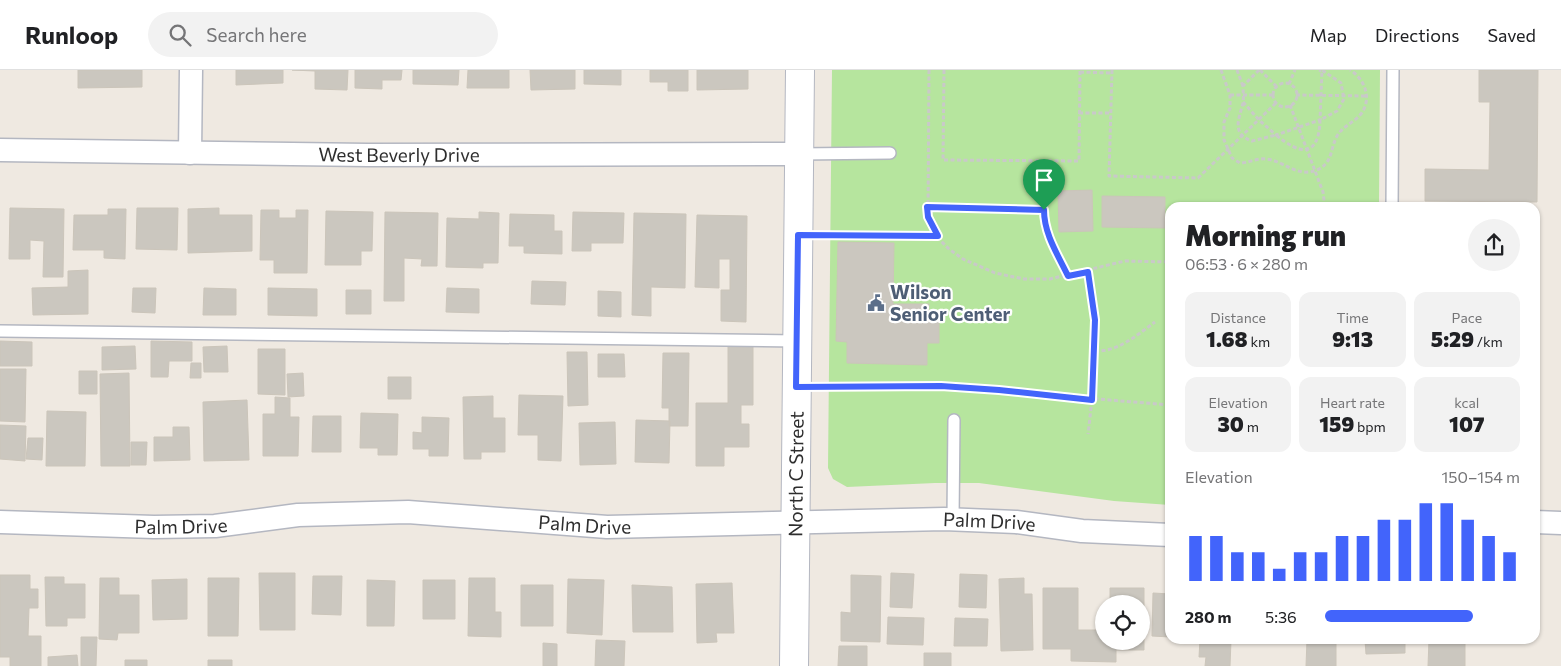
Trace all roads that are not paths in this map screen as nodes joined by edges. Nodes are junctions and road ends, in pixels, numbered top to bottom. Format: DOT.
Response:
graph roads {
  1 [pos="191,70"];
  2 [pos="800,70"];
  3 [pos="1393,70"];
  4 [pos="0,150"];
  5 [pos="190,153"];
  6 [pos="890,153"];
  7 [pos="799,154"];
  8 [pos="1392,202"];
  9 [pos="0,331"];
  10 [pos="797,341"];
  11 [pos="954,420"];
  12 [pos="953,519"];
  13 [pos="0,522"];
  14 [pos="796,522"];
  15 [pos="1540,522"];
  16 [pos="1561,523"];
  17 [pos="1165,535"];
  18 [pos="794,666"];
  1 -- 5 [label="street"];
  2 -- 7 [label="street, North C Street"];
  3 -- 8 [label="lane"];
  4 -- 5 [label="street, West Beverly Drive"];
  5 -- 7 [label="street, West Beverly Drive"];
  6 -- 7 [label="lane"];
  7 -- 10 [label="street, North C Street"];
  9 -- 10 [label="lane"];
  10 -- 14 [label="street, North C Street"];
  11 -- 12 [label="lane"];
  12 -- 14 [label="street, Palm Drive"];
  12 -- 17 [label="street, Palm Drive"];
  13 -- 14 [label="street, Palm Drive"];
  14 -- 18 [label="street, North C Street"];
  15 -- 16 [label="street"];
}
